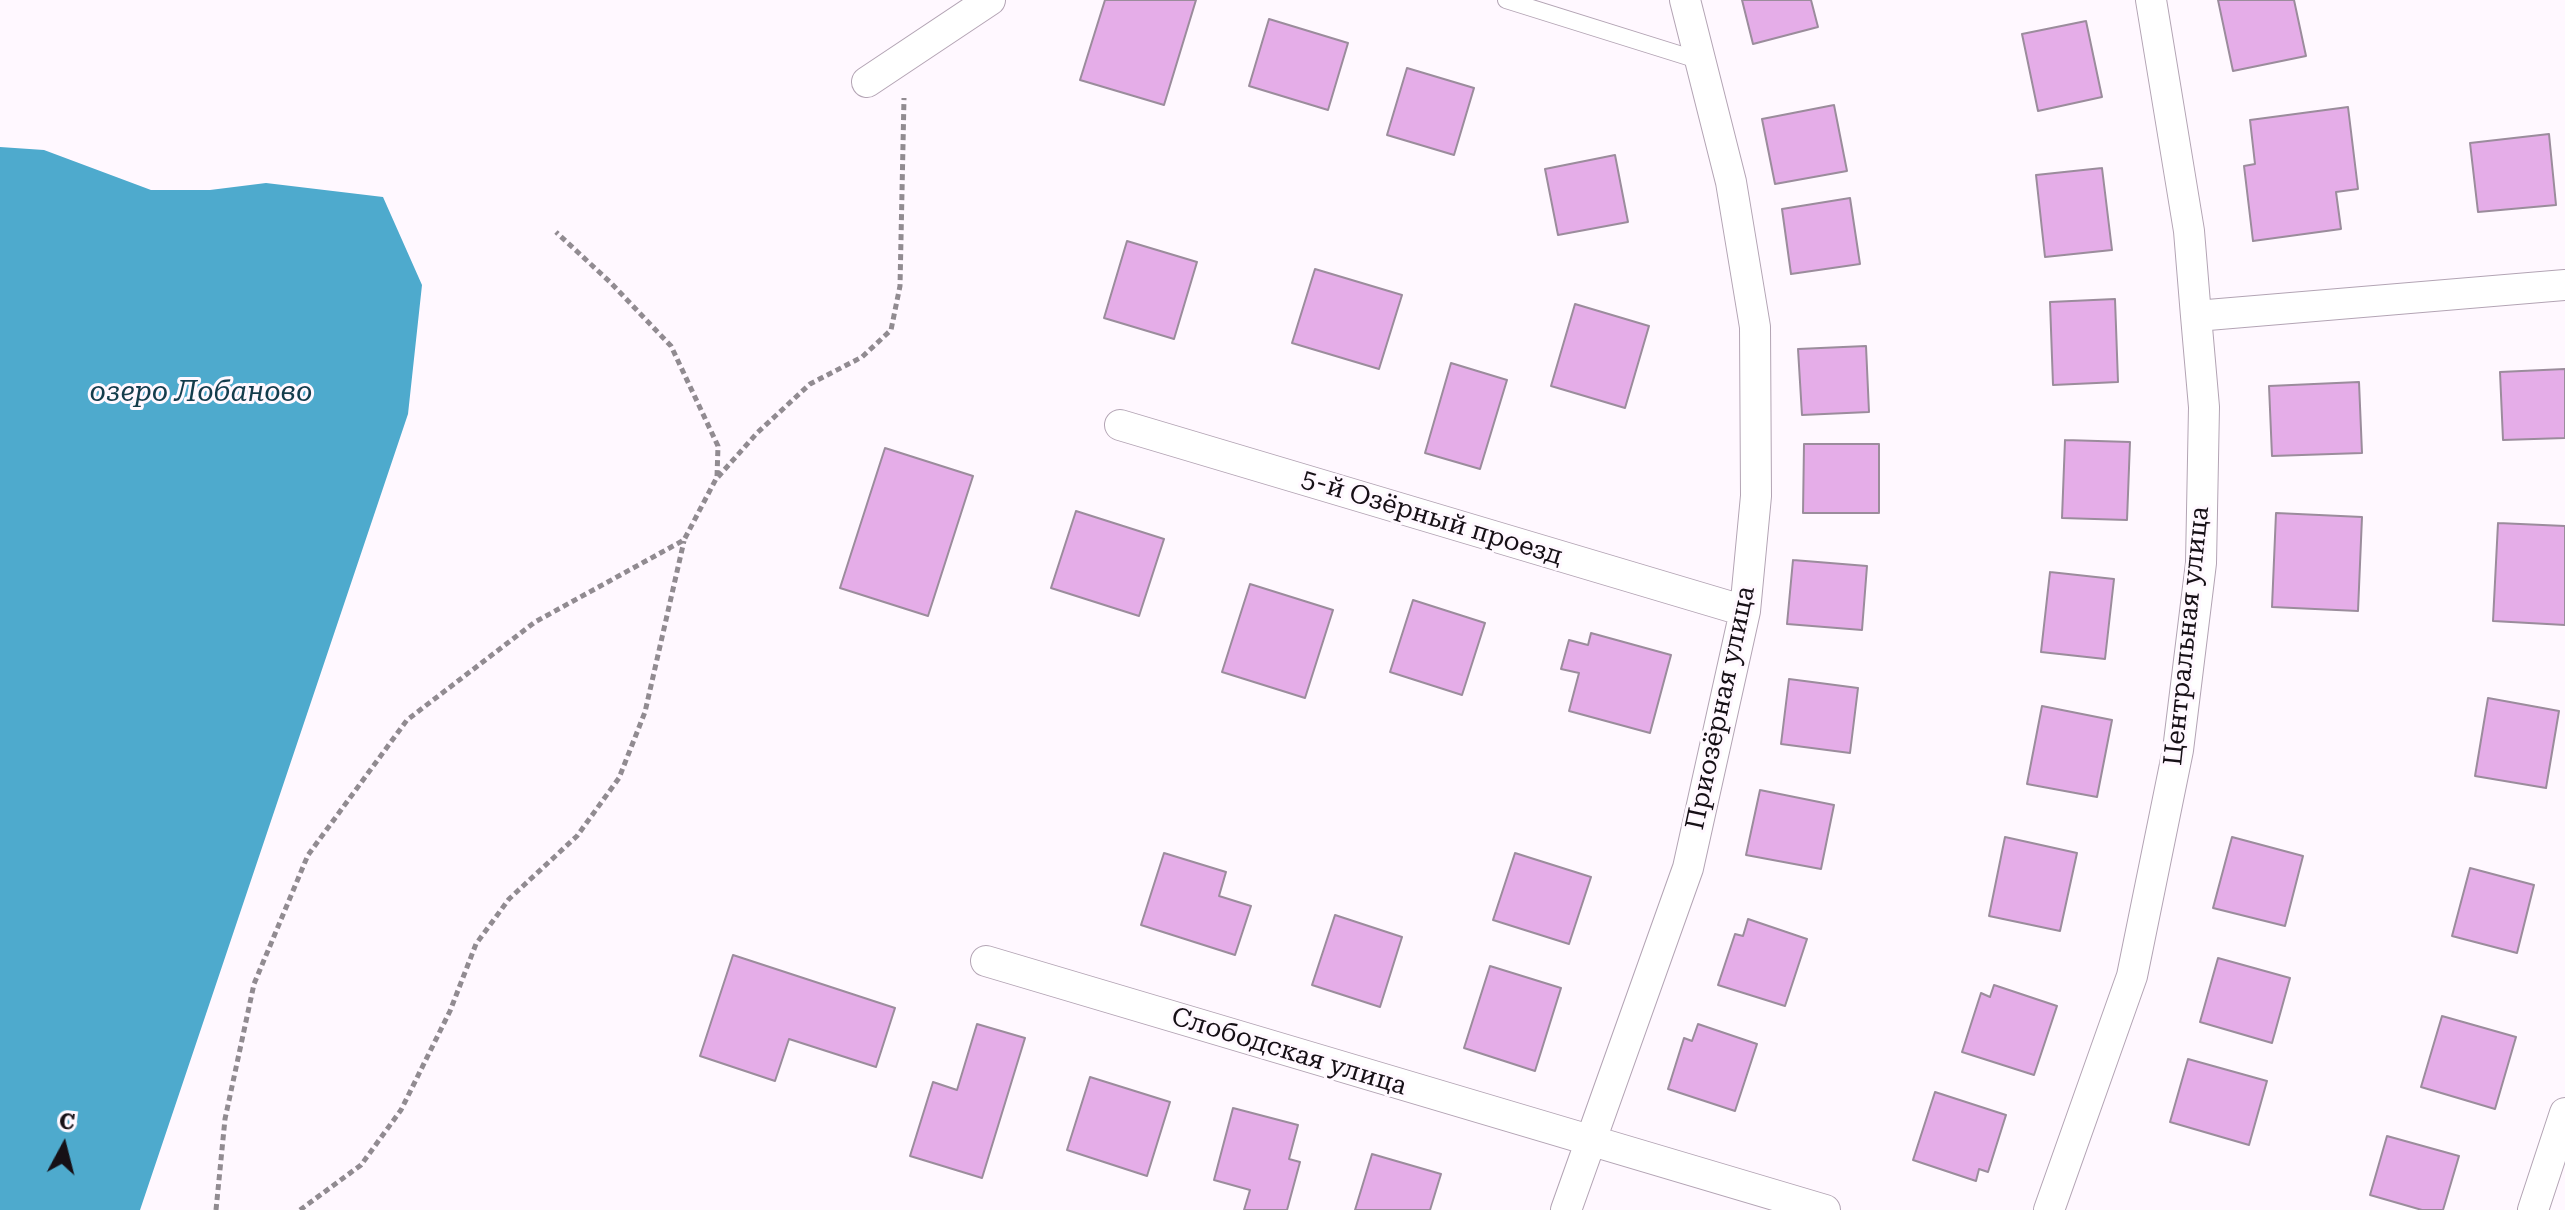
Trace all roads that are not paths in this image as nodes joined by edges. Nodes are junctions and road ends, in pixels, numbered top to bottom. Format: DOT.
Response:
graph roads {
  1 [pos="990,0"];
  2 [pos="1506,0"];
  3 [pos="1685,0"];
  4 [pos="2151,0"];
  5 [pos="1703,61"];
  6 [pos="867,82"];
  7 [pos="2565,285"];
  8 [pos="2196,316"];
  9 [pos="1120,425"];
  10 [pos="1745,611"];
  11 [pos="986,961"];
  12 [pos="2565,1113"];
  13 [pos="1593,1143"];
  14 [pos="1566,1210"];
  15 [pos="1825,1210"];
  16 [pos="2049,1210"];
  17 [pos="2533,1210"];
  1 -- 6 [label="street"];
  2 -- 5 [label="lane"];
  3 -- 5 [label="street, Приозёрная улица"];
  4 -- 8 [label="street, Центральная улица"];
  5 -- 10 [label="street, Приозёрная улица"];
  7 -- 8 [label="street"];
  8 -- 16 [label="street, Центральная улица"];
  9 -- 10 [label="street, 5-й Озёрный проезд"];
  10 -- 13 [label="street, Приозёрная улица"];
  11 -- 13 [label="street, Слободская улица"];
  12 -- 17 [label="street"];
  13 -- 14 [label="street, Приозёрная улица"];
  13 -- 15 [label="street, Слободская улица"];
}
